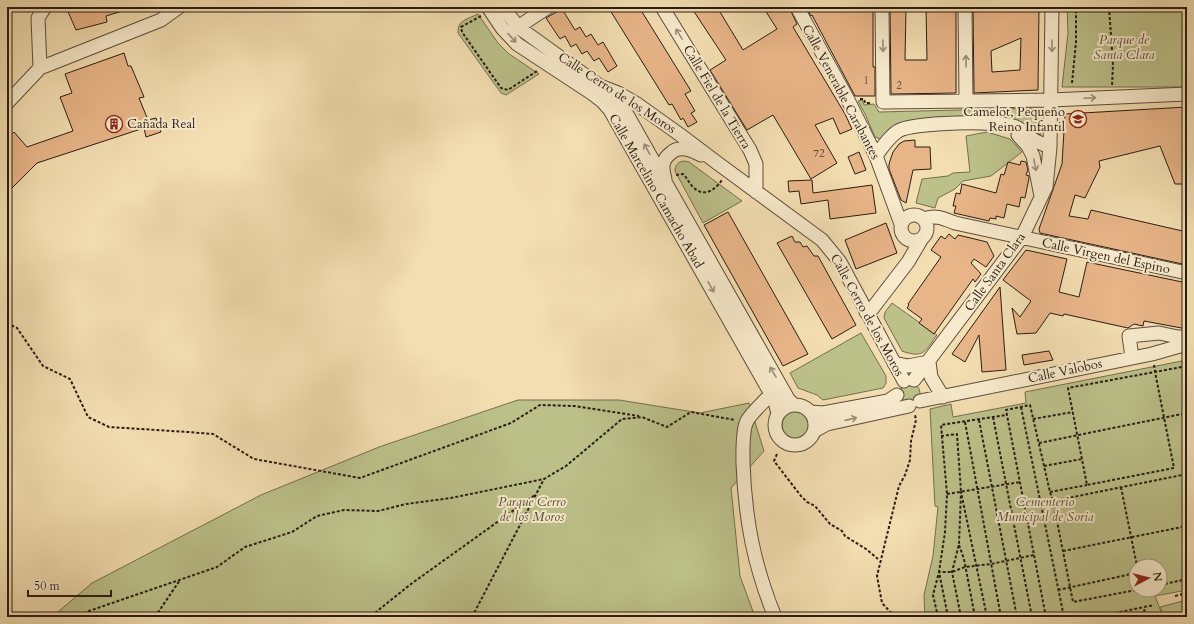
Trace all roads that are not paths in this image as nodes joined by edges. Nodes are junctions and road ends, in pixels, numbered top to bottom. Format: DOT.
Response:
graph roads {
  1 [pos="45,7"];
  2 [pos="179,7"];
  3 [pos="548,7"];
  4 [pos="662,7"];
  5 [pos="797,7"];
  6 [pos="882,7"];
  7 [pos="965,7"];
  8 [pos="1052,7"];
  9 [pos="494,8"];
  10 [pos="518,27"];
  11 [pos="40,68"];
  12 [pos="600,86"];
  13 [pos="1187,94"];
  14 [pos="966,100"];
  15 [pos="1051,100"];
  16 [pos="7,103"];
  17 [pos="1004,124"];
  18 [pos="1050,148"];
  19 [pos="876,156"];
  20 [pos="716,162"];
  21 [pos="666,184"];
  22 [pos="756,192"];
  23 [pos="1041,196"];
  24 [pos="892,199"];
  25 [pos="911,215"];
  26 [pos="901,224"];
  27 [pos="924,230"];
  28 [pos="1022,237"];
  29 [pos="907,239"];
  30 [pos="908,262"];
  31 [pos="1187,273"];
  32 [pos="866,312"];
  33 [pos="1187,337"];
  34 [pos="1187,344"];
  35 [pos="1132,357"];
  36 [pos="929,362"];
  37 [pos="894,363"];
  38 [pos="915,393"];
  39 [pos="771,394"];
  40 [pos="943,397"];
  41 [pos="794,405"];
  42 [pos="810,412"];
  43 [pos="778,414"];
  44 [pos="814,431"];
  45 [pos="775,617"];
  1 -- 11 [label="street"];
  2 -- 11 [label="street"];
  3 -- 10 [label="street"];
  22 -- 4 [label="street, Calle Fiel de la Tierra, one-way"];
  5 -- 19 [label="street, Calle Venerable Carabantes"];
  6 -- 14 [label="street, one-way"];
  14 -- 7 [label="street, one-way"];
  8 -- 15 [label="street, Calle Santa Clara, one-way"];
  9 -- 10 [label="street, Calle Cerro de los Moros"];
  9 -- 39 [label="street, Calle Marcelino Camacho Abad, one-way"];
  10 -- 12 [label="street, Calle Cerro de los Moros"];
  11 -- 16 [label="street"];
  12 -- 20 [label="street, Calle Cerro de los Moros"];
  21 -- 12 [label="street, Calle Marcelino Camacho Abad, one-way"];
  15 -- 13 [label="street, one-way"];
  14 -- 15 [label="street"];
  15 -- 18 [label="street, Calle Santa Clara"];
  17 -- 18 [label="street"];
  17 -- 19 [label="street"];
  17 -- 23 [label="street, one-way"];
  18 -- 23 [label="street, Calle Santa Clara"];
  19 -- 24 [label="street, Calle Venerable Carabantes"];
  20 -- 21 [label="street, Calle Cerro de los Moros"];
  20 -- 22 [label="street, Calle Cerro de los Moros"];
  41 -- 21 [label="street, Calle Marcelino Camacho Abad, one-way"];
  22 -- 32 [label="street, Calle Cerro de los Moros"];
  23 -- 28 [label="street, Calle Santa Clara"];
  24 -- 25 [label="street, Calle Venerable Carabantes"];
  24 -- 26 [label="street, Calle Venerable Carabantes"];
  25 -- 26 [label="street"];
  25 -- 27 [label="street"];
  26 -- 29 [label="street"];
  27 -- 28 [label="street, Calle Virgen del Espino"];
  27 -- 29 [label="street"];
  27 -- 30 [label="street"];
  28 -- 31 [label="street, Calle Virgen del Espino"];
  28 -- 36 [label="street, Calle Santa Clara"];
  29 -- 30 [label="street"];
  30 -- 32 [label="street"];
  32 -- 37 [label="street, Calle Cerro de los Moros"];
  33 -- 35 [label="street"];
  34 -- 35 [label="street, Calle Valobos"];
  35 -- 40 [label="street, Calle Valobos"];
  36 -- 37 [label="street"];
  36 -- 38 [label="street, Calle Santa Clara"];
  36 -- 40 [label="street"];
  37 -- 38 [label="street, Calle Cerro de los Moros"];
  38 -- 40 [label="street, Calle Valobos"];
  38 -- 42 [label="street, Calle Santa Clara"];
  44 -- 38 [label="street, Calle Valobos, one-way"];
  39 -- 43 [label="street, Calle Marcelino Camacho Abad"];
  39 -- 45 [label="street"];
  41 -- 42 [label="street"];
  41 -- 43 [label="street"];
  42 -- 44 [label="street"];
  43 -- 44 [label="street"];
}
